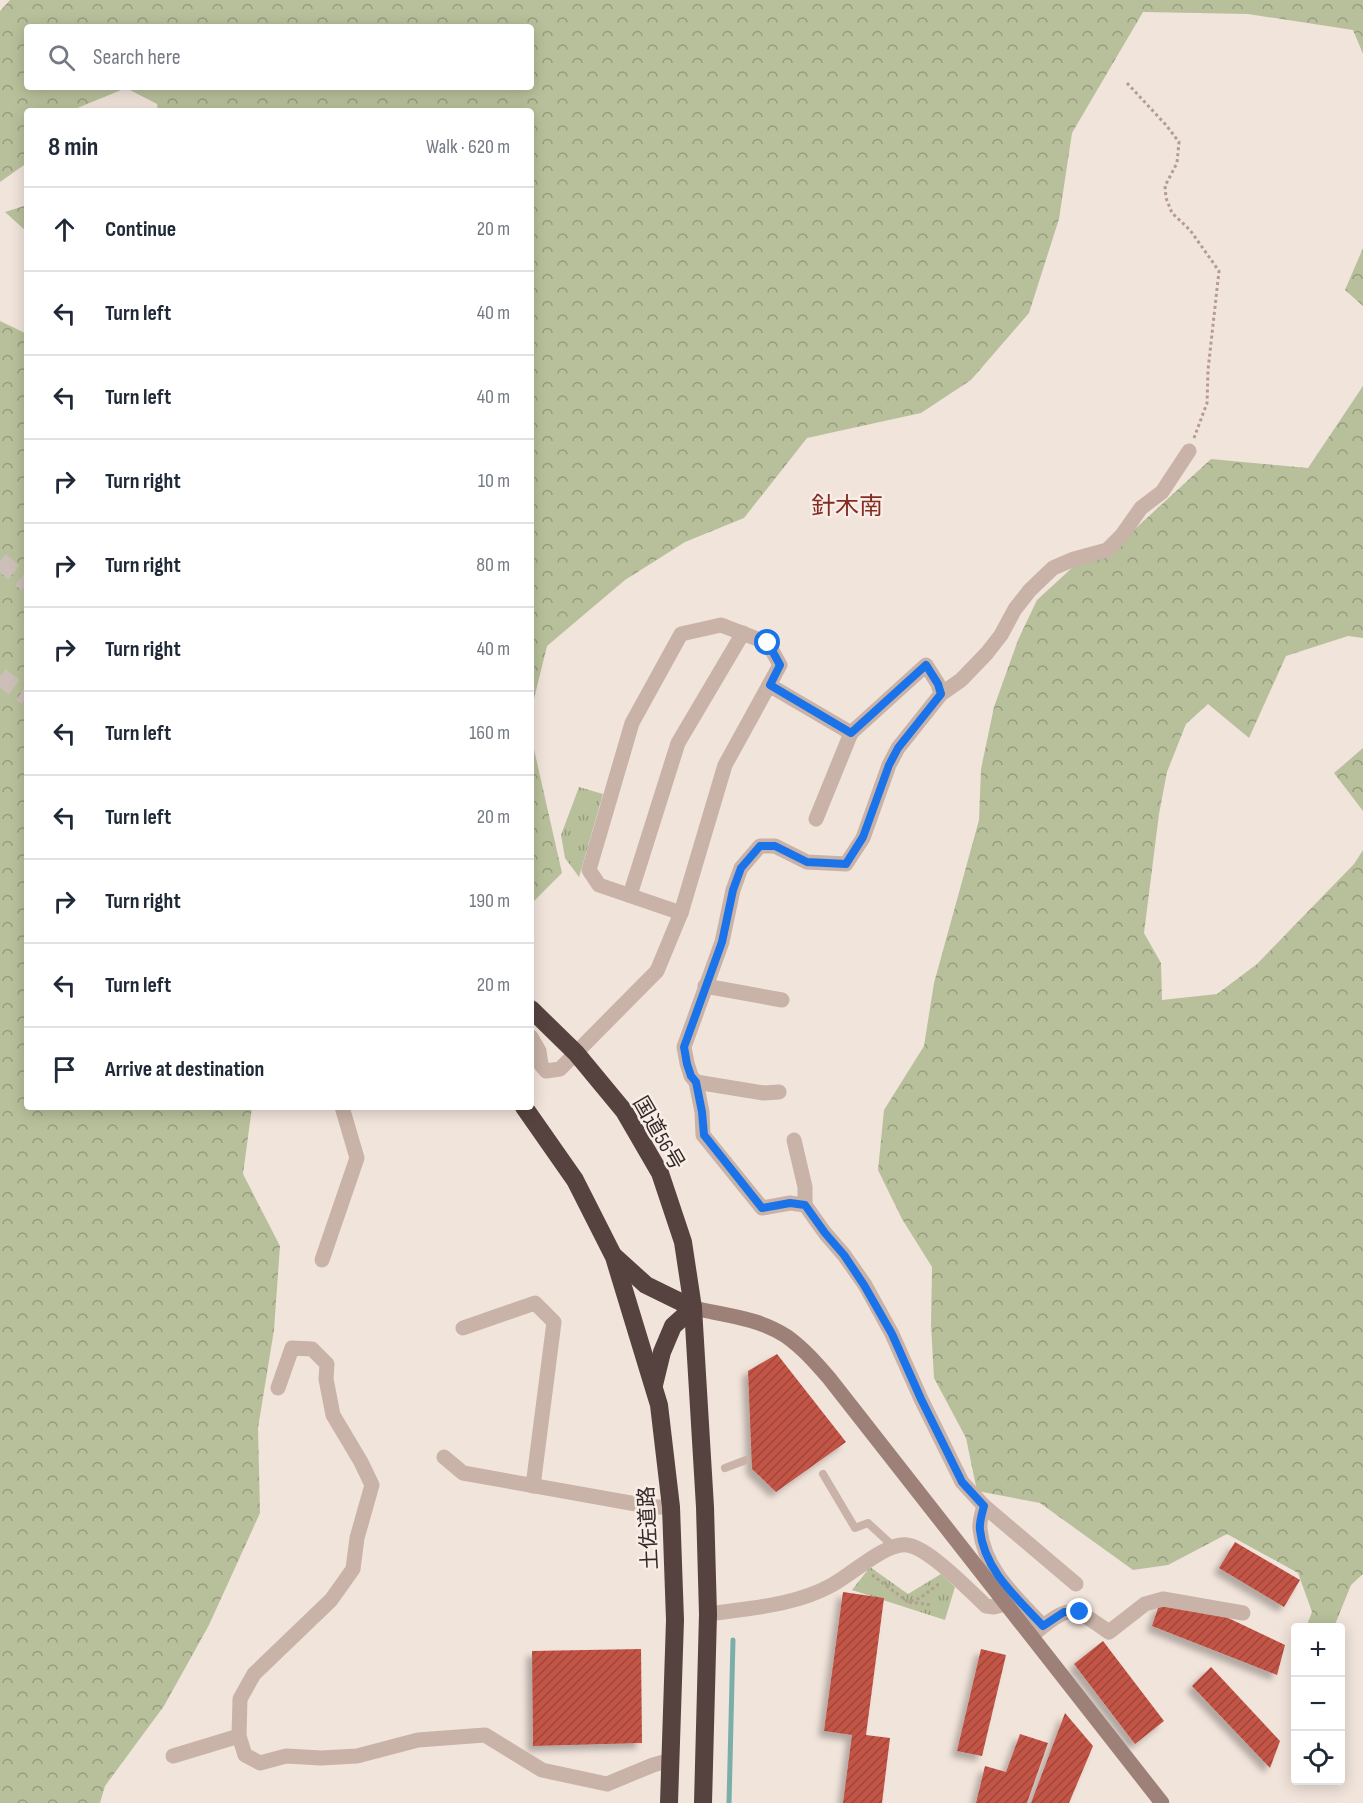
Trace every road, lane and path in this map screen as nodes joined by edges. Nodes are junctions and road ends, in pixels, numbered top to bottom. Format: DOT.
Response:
graph roads {
  1 [pos="1127,83"];
  2 [pos="1189,451"];
  3 [pos="743,633"];
  4 [pos="770,685"];
  5 [pos="941,694"];
  6 [pos="851,733"];
  7 [pos="816,819"];
  8 [pos="630,895"];
  9 [pos="681,913"];
  10 [pos="705,986"];
  11 [pos="782,1000"];
  12 [pos="534,1012"];
  13 [pos="534,1042"];
  14 [pos="576,1053"];
  15 [pos="696,1082"];
  16 [pos="779,1092"];
  17 [pos="343,1110"];
  18 [pos="526,1110"];
  19 [pos="794,1140"];
  20 [pos="805,1205"];
  21 [pos="614,1257"];
  22 [pos="322,1260"];
  23 [pos="693,1308"];
  24 [pos="463,1328"];
  25 [pos="654,1386"];
  26 [pos="278,1388"];
  27 [pos="444,1457"];
  28 [pos="746,1460"];
  29 [pos="725,1468"];
  30 [pos="823,1474"];
  31 [pos="533,1486"];
  32 [pos="984,1506"];
  33 [pos="671,1507"];
  34 [pos="893,1546"];
  35 [pos="861,1566"];
  36 [pos="952,1575"];
  37 [pos="1076,1584"];
  38 [pos="908,1602"];
  39 [pos="1005,1604"];
  40 [pos="931,1605"];
  41 [pos="1243,1613"];
  42 [pos="708,1614"];
  43 [pos="1043,1626"];
  44 [pos="1031,1636"];
  45 [pos="239,1736"];
  46 [pos="173,1756"];
  47 [pos="670,1760"];
  48 [pos="669,1803"];
  49 [pos="703,1803"];
  50 [pos="1162,1803"];
  1 -- 2 [label="path"];
  2 -- 5 [label="street"];
  3 -- 4 [label="street"];
  3 -- 8 [label="street"];
  3 -- 8 [label="street"];
  4 -- 6 [label="street"];
  4 -- 9 [label="street"];
  5 -- 6 [label="street"];
  5 -- 10 [label="street"];
  6 -- 7 [label="street"];
  8 -- 9 [label="street"];
  9 -- 14 [label="street"];
  10 -- 11 [label="street"];
  10 -- 15 [label="street"];
  12 -- 14 [label="highway, 国道56号"];
  13 -- 14 [label="street"];
  14 -- 23 [label="highway, 国道56号"];
  15 -- 16 [label="street"];
  15 -- 20 [label="street"];
  17 -- 22 [label="street"];
  18 -- 21 [label="highway"];
  19 -- 20 [label="street"];
  20 -- 32 [label="street"];
  21 -- 23 [label="highway"];
  21 -- 25 [label="highway, 土佐道路"];
  23 -- 25 [label="highway"];
  23 -- 39 [label="street"];
  23 -- 42 [label="highway"];
  24 -- 31 [label="street"];
  25 -- 33 [label="highway, 土佐道路"];
  26 -- 45 [label="street"];
  27 -- 31 [label="street"];
  28 -- 29 [label="lane"];
  30 -- 34 [label="lane"];
  31 -- 33 [label="street"];
  32 -- 37 [label="street"];
  32 -- 43 [label="street"];
  33 -- 47 [label="highway, 土佐道路"];
  34 -- 35 [label="street"];
  34 -- 36 [label="street"];
  35 -- 38 [label="path"];
  35 -- 42 [label="street"];
  36 -- 38 [label="path"];
  36 -- 39 [label="street"];
  38 -- 40 [label="path"];
  39 -- 44 [label="street"];
  41 -- 43 [label="street"];
  42 -- 49 [label="highway"];
  43 -- 44 [label="street"];
  44 -- 50 [label="street"];
  45 -- 46 [label="street"];
  45 -- 47 [label="street"];
  47 -- 48 [label="highway, 土佐道路"];
}
